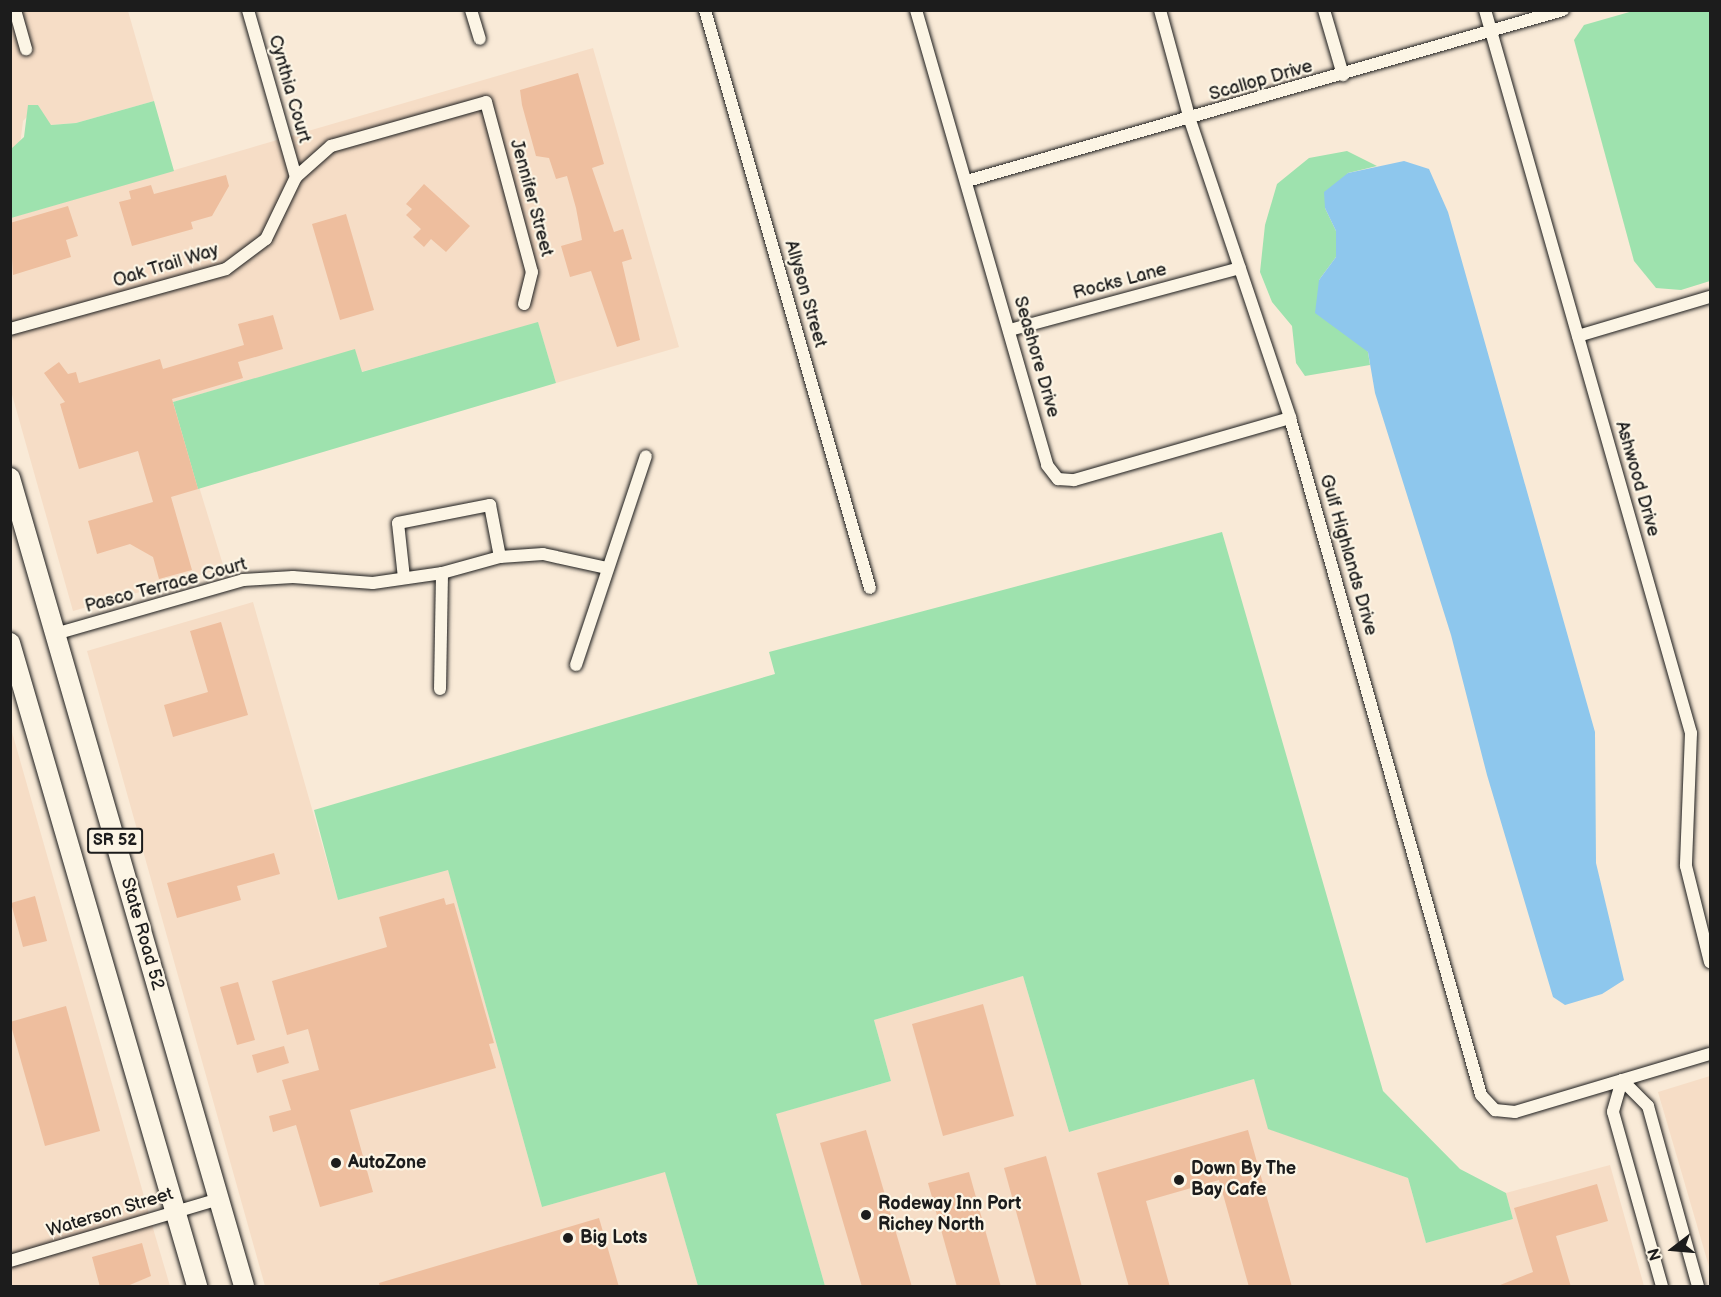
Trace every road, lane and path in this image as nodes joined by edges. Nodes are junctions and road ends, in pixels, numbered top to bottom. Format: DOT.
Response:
graph roads {
  1 [pos="15,10"];
  2 [pos="248,10"];
  3 [pos="471,10"];
  4 [pos="705,10"];
  5 [pos="1160,10"];
  6 [pos="1324,10"];
  7 [pos="1485,10"];
  8 [pos="1563,10"];
  9 [pos="917,11"];
  10 [pos="1491,32"];
  11 [pos="480,39"];
  12 [pos="26,49"];
  13 [pos="1343,75"];
  14 [pos="486,102"];
  15 [pos="1190,120"];
  16 [pos="296,177"];
  17 [pos="968,181"];
  18 [pos="1240,268"];
  19 [pos="1710,297"];
  20 [pos="524,304"];
  21 [pos="10,329"];
  22 [pos="1010,330"];
  23 [pos="1578,336"];
  24 [pos="1290,418"];
  25 [pos="646,456"];
  26 [pos="10,478"];
  27 [pos="500,557"];
  28 [pos="607,568"];
  29 [pos="442,573"];
  30 [pos="404,578"];
  31 [pos="870,588"];
  32 [pos="55,634"];
  33 [pos="10,643"];
  34 [pos="576,665"];
  35 [pos="440,689"];
  36 [pos="1710,962"];
  37 [pos="1710,1054"];
  38 [pos="1622,1080"];
  39 [pos="219,1199"];
  40 [pos="175,1212"];
  41 [pos="10,1261"];
  42 [pos="197,1283"];
  43 [pos="244,1287"];
  44 [pos="1662,1287"];
  45 [pos="1698,1287"];
  1 -- 12 [label="street"];
  2 -- 16 [label="street, Cynthia Court"];
  3 -- 11 [label="street"];
  4 -- 31 [label="street, Allyson Street"];
  5 -- 15 [label="street, Gulf Highlands Drive"];
  6 -- 13 [label="street"];
  7 -- 10 [label="street, Ashwood Drive"];
  8 -- 10 [label="street, Scallop Drive"];
  9 -- 17 [label="street, Seashore Drive"];
  10 -- 13 [label="street, Scallop Drive"];
  10 -- 23 [label="street, Ashwood Drive"];
  13 -- 15 [label="street, Scallop Drive"];
  14 -- 16 [label="street, Oak Trail Way"];
  14 -- 20 [label="street, Jennifer Street"];
  15 -- 17 [label="street, Scallop Drive"];
  15 -- 18 [label="street, Gulf Highlands Drive"];
  16 -- 21 [label="street, Oak Trail Way"];
  17 -- 22 [label="street, Seashore Drive"];
  18 -- 22 [label="street, Rocks Lane"];
  18 -- 24 [label="street, Gulf Highlands Drive"];
  19 -- 23 [label="street"];
  22 -- 24 [label="street, Seashore Drive"];
  23 -- 36 [label="street, Ashwood Drive"];
  24 -- 38 [label="street, Gulf Highlands Drive"];
  25 -- 28 [label="street"];
  26 -- 32 [label="main road, State Road 52 / SR 52"];
  27 -- 28 [label="street, Pasco Terrace Court"];
  27 -- 29 [label="street, Pasco Terrace Court"];
  27 -- 30 [label="street"];
  28 -- 34 [label="street"];
  29 -- 30 [label="street, Pasco Terrace Court"];
  29 -- 35 [label="street"];
  30 -- 32 [label="street, Pasco Terrace Court"];
  32 -- 39 [label="main road, State Road 52 / SR 52"];
  33 -- 40 [label="main road, SR 52"];
  37 -- 38 [label="street"];
  38 -- 44 [label="street"];
  38 -- 45 [label="street"];
  39 -- 40 [label="street, Waterson Street"];
  39 -- 43 [label="main road, State Road 52 / SR 52"];
  40 -- 41 [label="street, Waterson Street"];
  40 -- 42 [label="main road, SR 52"];
}
